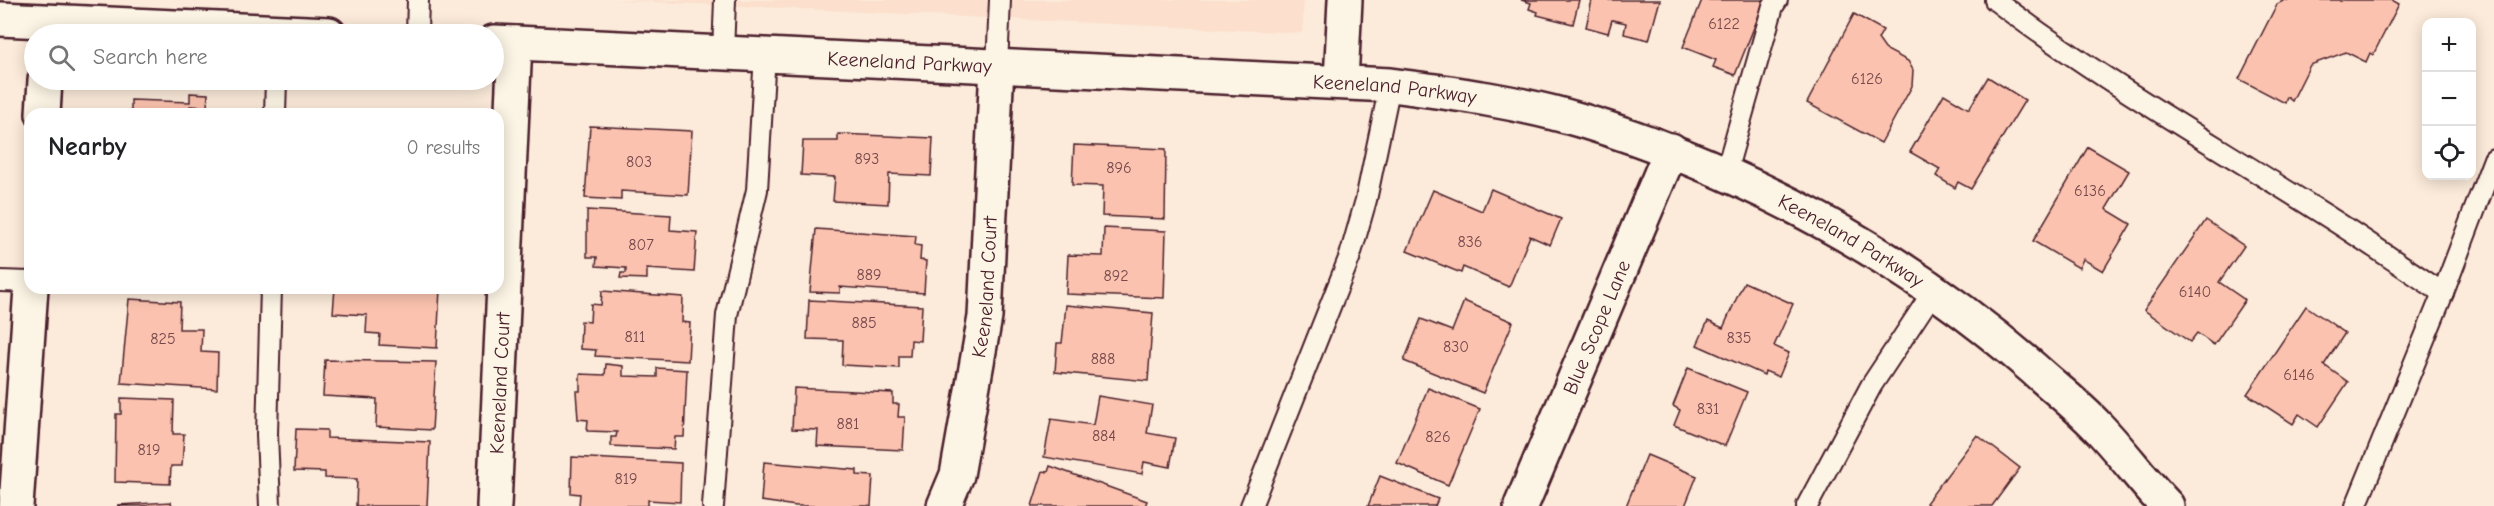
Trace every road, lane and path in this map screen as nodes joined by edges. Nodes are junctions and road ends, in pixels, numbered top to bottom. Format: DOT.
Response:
graph roads {
  1 [pos="418,0"];
  2 [pos="725,0"];
  3 [pos="1000,0"];
  4 [pos="1345,0"];
  5 [pos="1777,0"];
  6 [pos="1995,0"];
  7 [pos="0,19"];
  8 [pos="49,19"];
  9 [pos="130,24"];
  10 [pos="417,24"];
  11 [pos="504,43"];
  12 [pos="723,53"];
  13 [pos="765,54"];
  14 [pos="997,66"];
  15 [pos="1341,81"];
  16 [pos="1390,85"];
  17 [pos="44,90"];
  18 [pos="276,90"];
  19 [pos="503,90"];
  20 [pos="43,108"];
  21 [pos="275,108"];
  22 [pos="503,108"];
  23 [pos="1671,150"];
  24 [pos="2494,159"];
  25 [pos="1726,172"];
  26 [pos="0,281"];
  27 [pos="24,282"];
  28 [pos="1935,289"];
  29 [pos="2444,293"];
  30 [pos="31,294"];
  31 [pos="271,294"];
  32 [pos="499,294"];
  33 [pos="2160,504"];
  34 [pos="16,506"];
  35 [pos="270,506"];
  36 [pos="494,506"];
  37 [pos="713,506"];
  38 [pos="944,506"];
  39 [pos="1251,506"];
  40 [pos="1521,506"];
  41 [pos="1807,506"];
  42 [pos="2355,506"];
  1 -- 10 [label="lane"];
  2 -- 12 [label="lane"];
  3 -- 14 [label="lane"];
  4 -- 15 [label="street"];
  5 -- 25 [label="lane"];
  6 -- 29 [label="lane"];
  7 -- 8 [label="street"];
  8 -- 9 [label="street"];
  11 -- 12 [label="street, Keeneland Parkway"];
  12 -- 13 [label="street, Keeneland Parkway"];
  13 -- 14 [label="street, Keeneland Parkway"];
  13 -- 37 [label="lane"];
  14 -- 15 [label="street, Keeneland Parkway"];
  14 -- 38 [label="street, Keeneland Court"];
  15 -- 16 [label="street, Keeneland Parkway"];
  16 -- 23 [label="street, Keeneland Parkway"];
  16 -- 39 [label="lane"];
  17 -- 20 [label="street"];
  18 -- 21 [label="lane"];
  19 -- 22 [label="street, Keeneland Court"];
  23 -- 25 [label="street, Keeneland Parkway"];
  23 -- 40 [label="street, Blue Scope Lane"];
  24 -- 29 [label="lane"];
  25 -- 28 [label="street, Keeneland Parkway"];
  26 -- 27 [label="lane"];
  28 -- 33 [label="street, Keeneland Parkway"];
  28 -- 41 [label="lane"];
  29 -- 42 [label="lane"];
  30 -- 34 [label="street"];
  31 -- 35 [label="lane"];
  32 -- 36 [label="street, Keeneland Court"];
}
